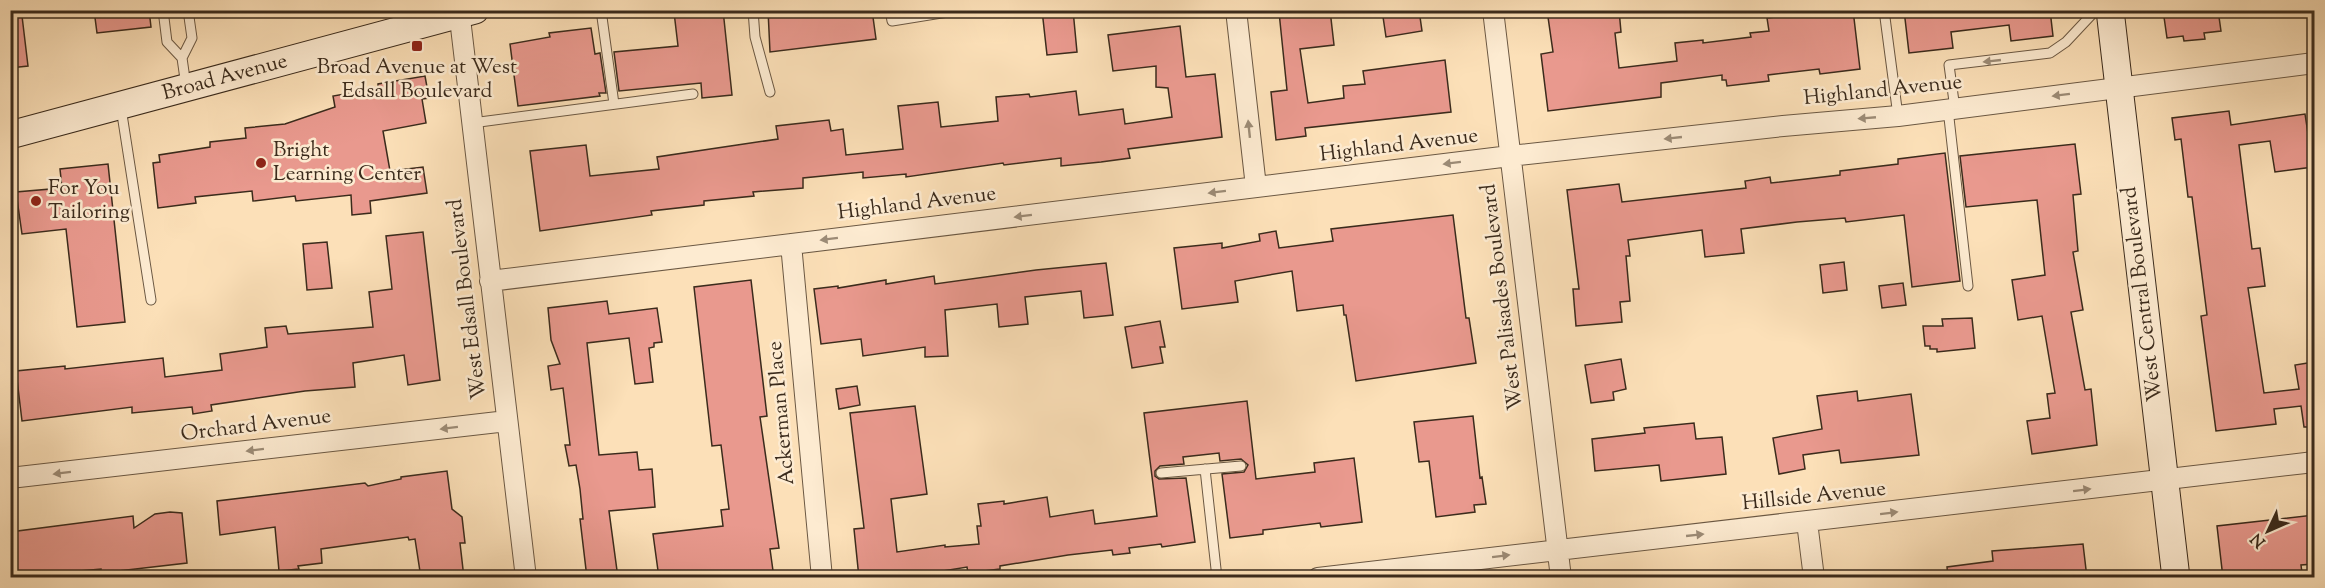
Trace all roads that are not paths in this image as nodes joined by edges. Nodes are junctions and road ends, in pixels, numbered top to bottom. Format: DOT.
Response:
graph roads {
  1 [pos="163,10"];
  2 [pos="188,10"];
  3 [pos="601,10"];
  4 [pos="753,10"];
  5 [pos="890,10"];
  6 [pos="960,10"];
  7 [pos="1236,10"];
  8 [pos="1492,10"];
  9 [pos="1884,10"];
  10 [pos="2096,10"];
  11 [pos="2110,10"];
  12 [pos="464,12"];
  13 [pos="182,58"];
  14 [pos="2314,63"];
  15 [pos="186,88"];
  16 [pos="2119,88"];
  17 [pos="770,92"];
  18 [pos="693,94"];
  19 [pos="614,104"];
  20 [pos="120,106"];
  21 [pos="1952,109"];
  22 [pos="1898,116"];
  23 [pos="472,123"];
  24 [pos="10,135"];
  25 [pos="1510,156"];
  26 [pos="1256,187"];
  27 [pos="791,244"];
  28 [pos="490,281"];
  29 [pos="1968,286"];
  30 [pos="151,300"];
  31 [pos="507,421"];
  32 [pos="2314,462"];
  33 [pos="1241,466"];
  34 [pos="1205,469"];
  35 [pos="1161,473"];
  36 [pos="10,478"];
  37 [pos="2165,479"];
  38 [pos="1807,522"];
  39 [pos="1558,550"];
  40 [pos="526,578"];
  41 [pos="822,578"];
  42 [pos="1217,578"];
  43 [pos="1318,578"];
  44 [pos="1561,578"];
  45 [pos="1814,578"];
  46 [pos="2176,578"];
  1 -- 13 [label="lane"];
  2 -- 13 [label="lane"];
  3 -- 19 [label="lane"];
  4 -- 17 [label="lane"];
  5 -- 6 [label="lane"];
  26 -- 7 [label="street, one-way"];
  8 -- 25 [label="street, West Palisades Boulevard"];
  9 -- 22 [label="lane"];
  10 -- 21 [label="lane, one-way"];
  11 -- 16 [label="main road, West Central Boulevard"];
  12 -- 15 [label="main road, Broad Avenue"];
  12 -- 23 [label="street, West Edsall Boulevard"];
  13 -- 15 [label="lane"];
  14 -- 16 [label="street, Highland Avenue"];
  15 -- 20 [label="main road, Broad Avenue"];
  16 -- 21 [label="street, Highland Avenue, one-way"];
  16 -- 37 [label="main road, West Central Boulevard"];
  18 -- 19 [label="lane"];
  19 -- 23 [label="lane"];
  20 -- 24 [label="main road, Broad Avenue"];
  20 -- 30 [label="lane"];
  21 -- 22 [label="street, Highland Avenue"];
  21 -- 29 [label="lane"];
  22 -- 25 [label="street, Highland Avenue, one-way"];
  23 -- 28 [label="street, West Edsall Boulevard"];
  25 -- 26 [label="street, Highland Avenue, one-way"];
  25 -- 39 [label="street, West Palisades Boulevard"];
  26 -- 27 [label="street, Highland Avenue, one-way"];
  27 -- 28 [label="street, Highland Avenue"];
  27 -- 41 [label="street, Ackerman Place"];
  28 -- 31 [label="street, West Edsall Boulevard"];
  31 -- 36 [label="street, Orchard Avenue, one-way"];
  31 -- 40 [label="street, West Edsall Boulevard"];
  32 -- 37 [label="street, Hillside Avenue"];
  33 -- 34 [label="lane"];
  34 -- 35 [label="lane"];
  34 -- 42 [label="lane"];
  38 -- 37 [label="street, Hillside Avenue, one-way"];
  37 -- 46 [label="main road, West Central Boulevard"];
  39 -- 38 [label="street, Hillside Avenue, one-way"];
  38 -- 45 [label="street"];
  43 -- 39 [label="street, Hillside Avenue, one-way"];
  39 -- 44 [label="street, West Palisades Boulevard"];
}
